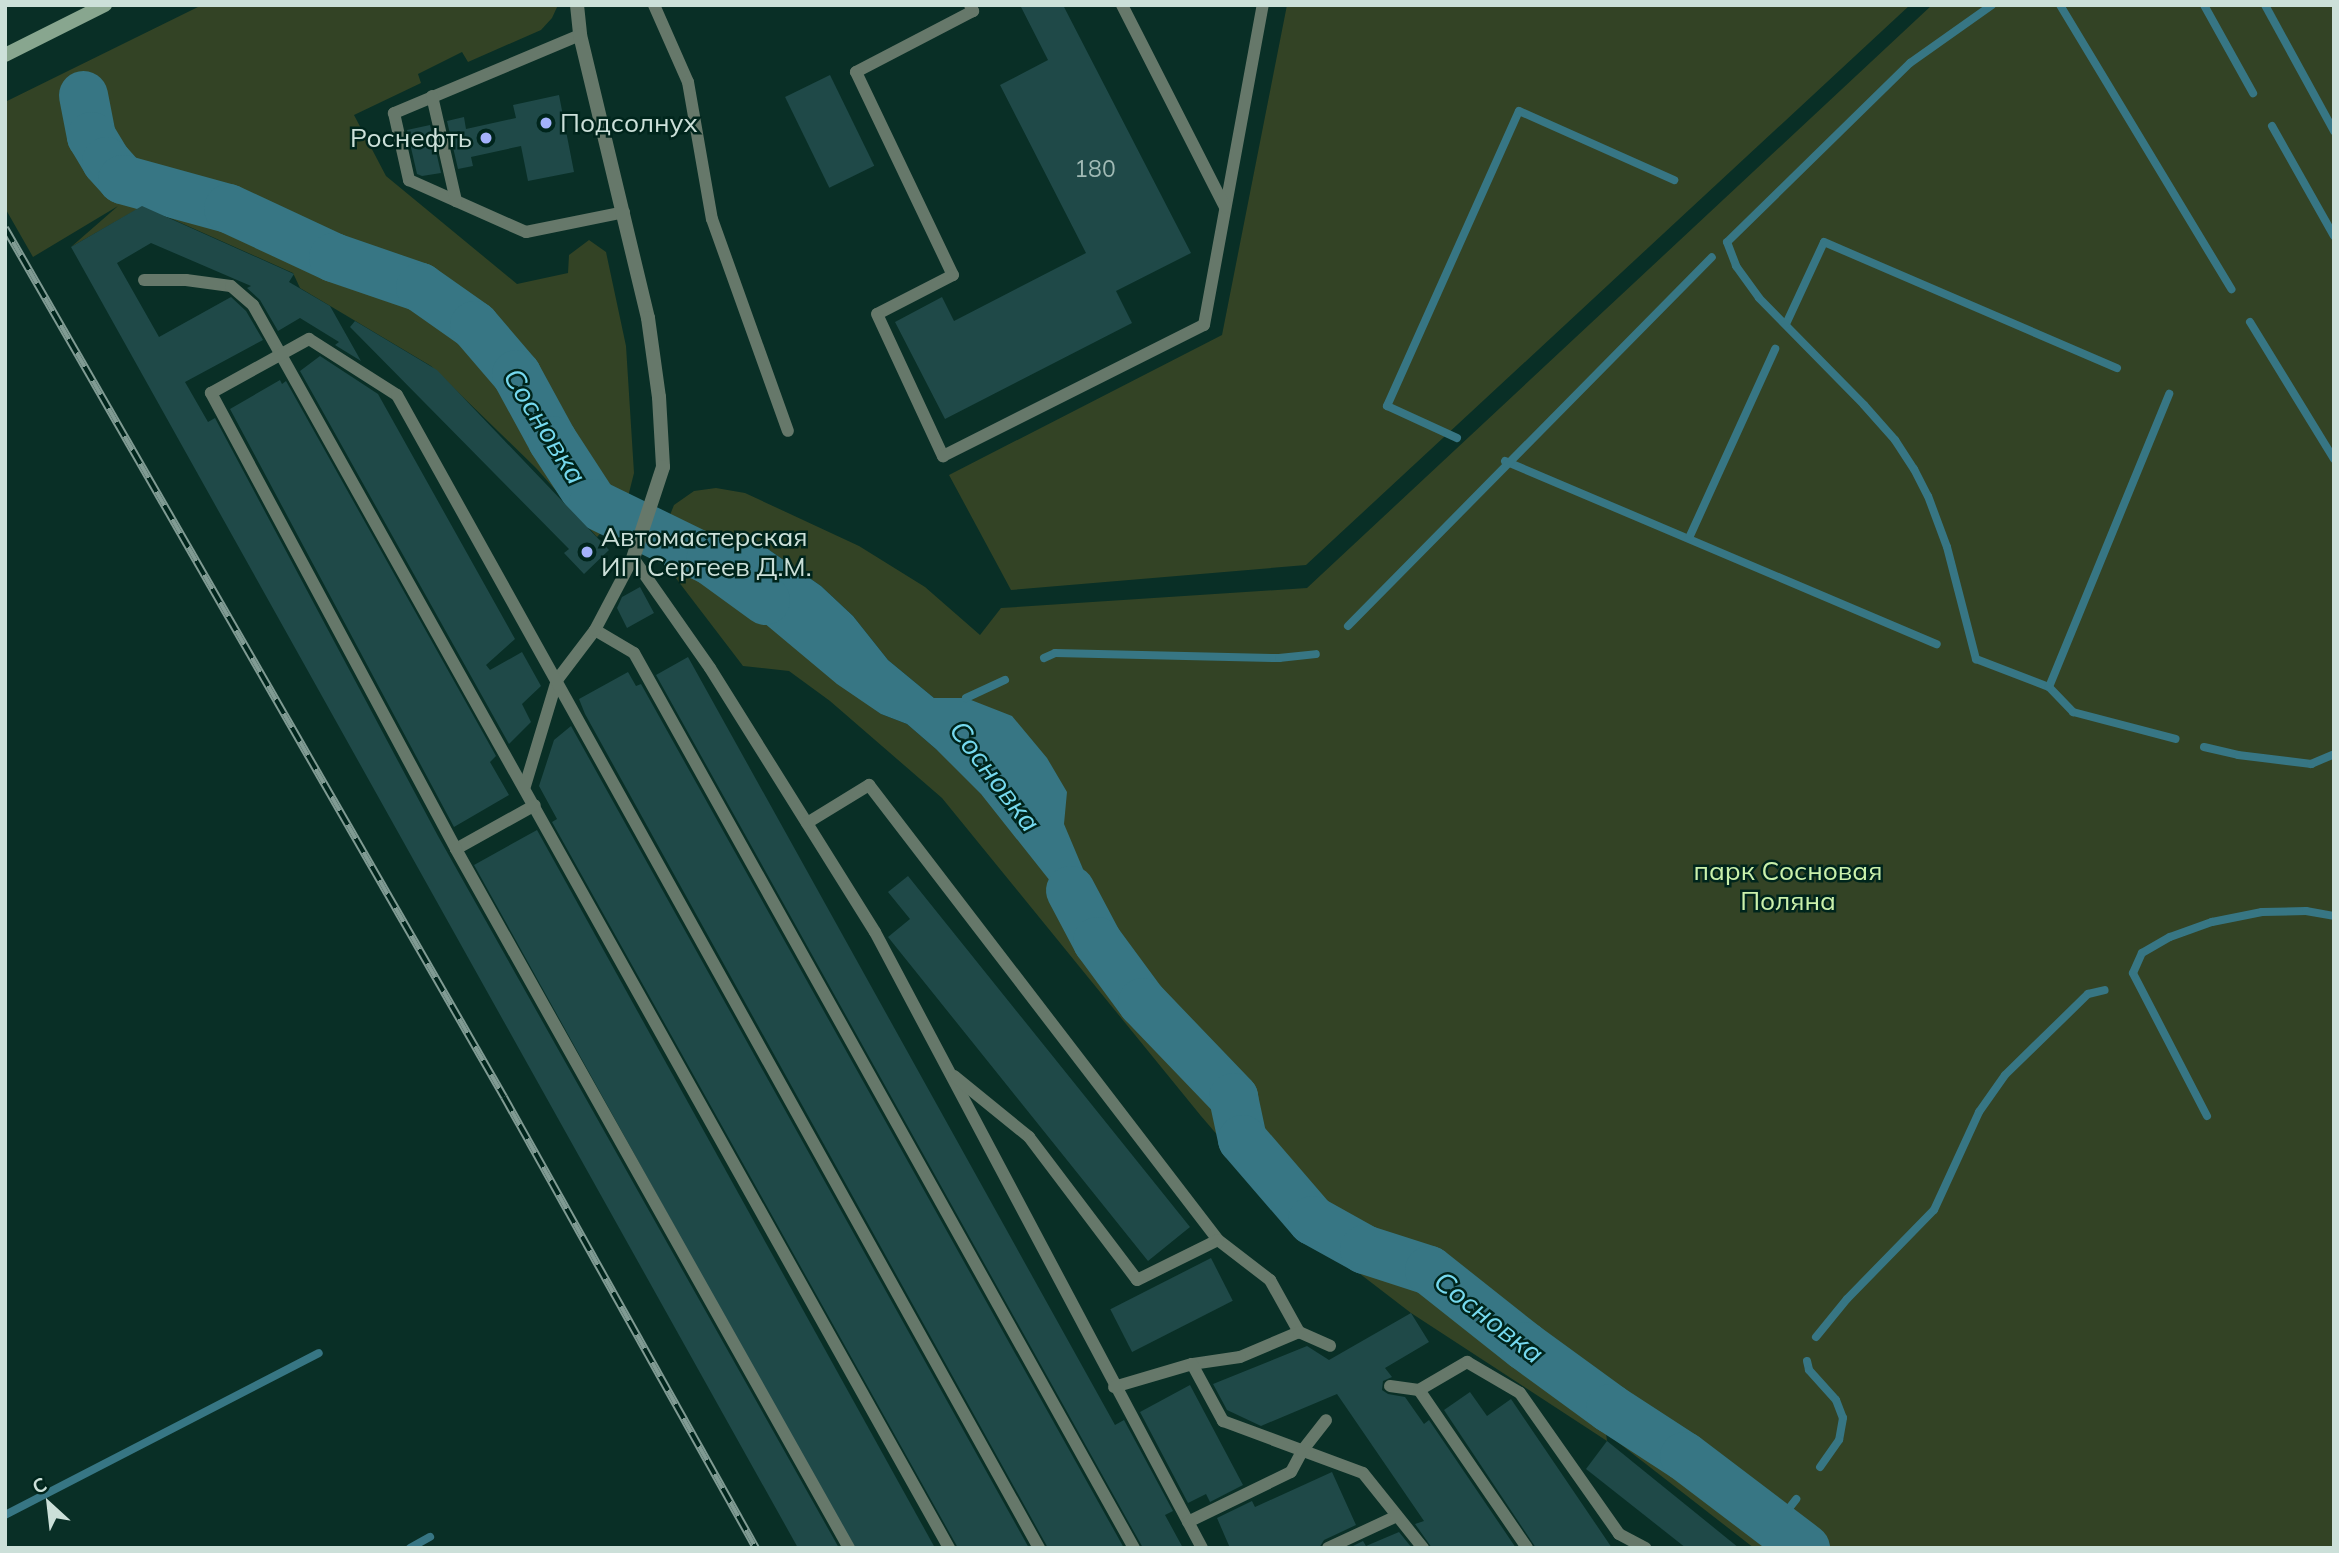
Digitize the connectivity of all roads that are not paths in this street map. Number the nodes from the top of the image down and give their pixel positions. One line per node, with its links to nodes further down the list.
1 (105, 5): 8 (main road)
2 (577, 5): 7 (street)
3 (654, 5): 15 (lane)
4 (970, 5): 11 (lane)
5 (1122, 5): 11 (lane)
6 (1260, 8): 11 (lane)
7 (580, 35): 9 (lane); 12 (street)
8 (5, 55)
9 (432, 96): 10 (lane); 10 (lane)
10 (456, 201): 12 (lane)
11 (1226, 208)
12 (624, 212): 16 (street)
13 (144, 280): 14 (lane)
14 (282, 354): 18 (lane); 19 (lane); 22 (lane)
15 (788, 431)
16 (633, 558): 17 (lane); 21 (lane)
17 (595, 630): 18 (lane); 39 (lane)
18 (557, 680): 19 (lane); 38 (lane)
19 (525, 786): 20 (lane)
20 (536, 804): 22 (lane); 37 (lane)
21 (807, 823): 23 (lane); 24 (lane)
22 (456, 849): 36 (lane)
23 (948, 1072): 24 (lane); 28 (lane)
24 (1218, 1240): 25 (lane)
25 (1299, 1332): 26 (lane); 27 (lane)
26 (1330, 1346)
27 (1192, 1364): 28 (lane); 32 (lane)
28 (1114, 1387): 34 (lane)
29 (1390, 1387): 30 (lane)
30 (1419, 1390): 35 (lane); 43 (lane)
31 (1326, 1420): 32 (lane)
32 (1302, 1451): 33 (lane); 34 (lane)
33 (1397, 1517): 41 (lane); 42 (lane)
34 (1188, 1522): 40 (lane)
35 (1619, 1534): 44 (lane); 45 (lane)
36 (849, 1548)
37 (949, 1548)
38 (1039, 1548)
39 (1134, 1548)
40 (1202, 1548)
41 (1328, 1548)
42 (1423, 1548)
43 (1527, 1548)
44 (1628, 1548)
45 (1645, 1548)

